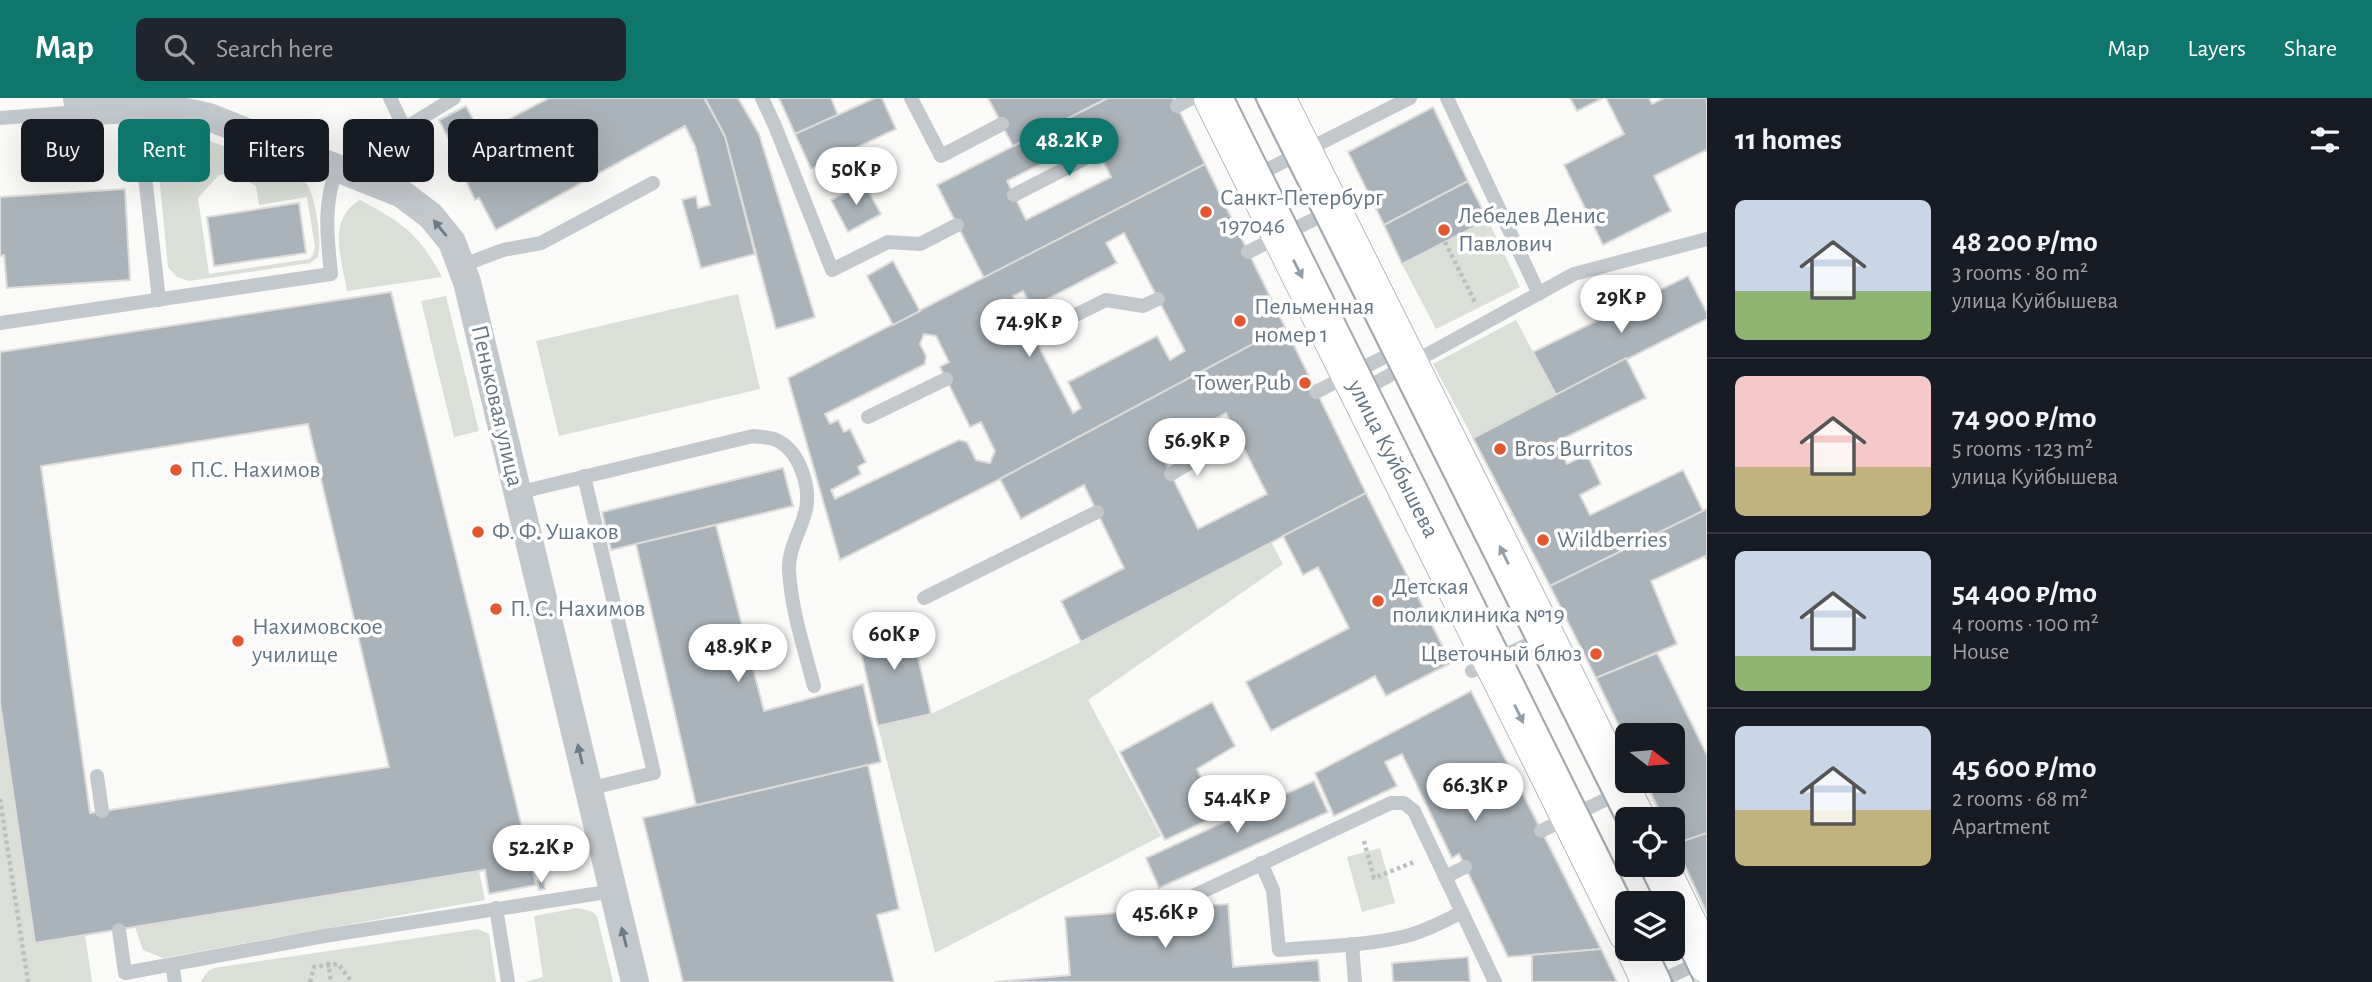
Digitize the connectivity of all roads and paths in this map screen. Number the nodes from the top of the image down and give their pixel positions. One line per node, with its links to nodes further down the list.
1 (390, 98): 13 (lane)
2 (454, 98): 14 (lane)
3 (762, 98): 25 (lane)
4 (911, 98): 15 (lane)
5 (1192, 98): 9 (lane)
6 (1276, 98): 17 (main road)
7 (1410, 98): 17 (lane)
8 (1447, 98): 30 (lane)
9 (1195, 102): 20 (main road, улица Куйбышева)
10 (78, 105): 11 (street, Пеньковая улица); 12 (lane)
11 (143, 108): 18 (street, Пеньковая улица); 32 (lane)
12 (0, 117)
13 (400, 119)
14 (418, 119)
15 (1002, 124)
16 (1095, 145): 23 (lane)
17 (1303, 151): 20 (lane); 24 (main road)
18 (343, 170)
19 (343, 177): 32 (lane)
20 (1252, 177): 28 (main road, улица Куйбышева)
21 (373, 182): 29 (street, Пеньковая улица, one-way to 21)
22 (653, 183): 29 (lane)
23 (1014, 195)
24 (1333, 210): 28 (lane); 36 (main road)
25 (957, 225)
26 (1707, 239): 30 (lane)
27 (1445, 242): 34 (path)
28 (1265, 244): 38 (main road, улица Куйбышева, one-way to 38)
29 (461, 267): 44 (street, Пеньковая улица)
30 (1539, 294): 34 (lane)
31 (1158, 299): 35 (lane)
32 (159, 300): 33 (lane)
33 (0, 323)
34 (1485, 323): 36 (lane)
35 (1033, 336)
36 (1405, 356): 38 (lane); 47 (main road, one-way to 36)
37 (946, 379): 40 (lane)
38 (1355, 383): 39 (lane); 48 (main road, улица Куйбышева)
39 (1316, 392)
40 (868, 417)
41 (1237, 434): 42 (lane)
42 (1171, 474)
43 (584, 476): 44 (lane); 49 (lane); 51 (lane)
44 (517, 493): 51 (street, Пеньковая улица, one-way to 44)
45 (1097, 512): 46 (lane)
46 (924, 598)
47 (1544, 637): 48 (lane); 53 (main road)
48 (1483, 666): 55 (main road, улица Куйбышева, one-way to 55)
49 (814, 686)
50 (97, 776): 54 (lane)
51 (588, 789): 62 (street, Пеньковая улица)
52 (0, 799): 73 (path)
53 (1629, 805): 55 (lane)
54 (102, 811)
55 (1556, 824): 66 (main road, улица Куйбышева)
56 (1367, 852): 58 (path)
57 (1261, 863): 60 (lane); 63 (lane); 68 (lane)
58 (1412, 863)
59 (1465, 867): 60 (lane)
60 (1445, 877): 65 (lane)
61 (1664, 877): 70 (main road)
62 (613, 891): 64 (lane); 78 (street, Пеньковая улица, one-way to 62)
63 (1193, 896)
64 (496, 908): 71 (lane); 77 (lane)
65 (1462, 912): 68 (lane); 80 (lane)
66 (1615, 913)
67 (119, 930): 72 (lane)
68 (1352, 944): 79 (lane)
69 (1641, 961): 81 (main road)
70 (1706, 962): 82 (lane)
71 (172, 965): 72 (lane); 74 (lane)
72 (126, 978)
73 (28, 982)
74 (175, 982)
75 (310, 982): 76 (path)
76 (352, 982)
77 (508, 982)
78 (635, 982)
79 (1355, 982)
80 (1495, 982)
81 (1651, 982)
82 (1658, 982)

